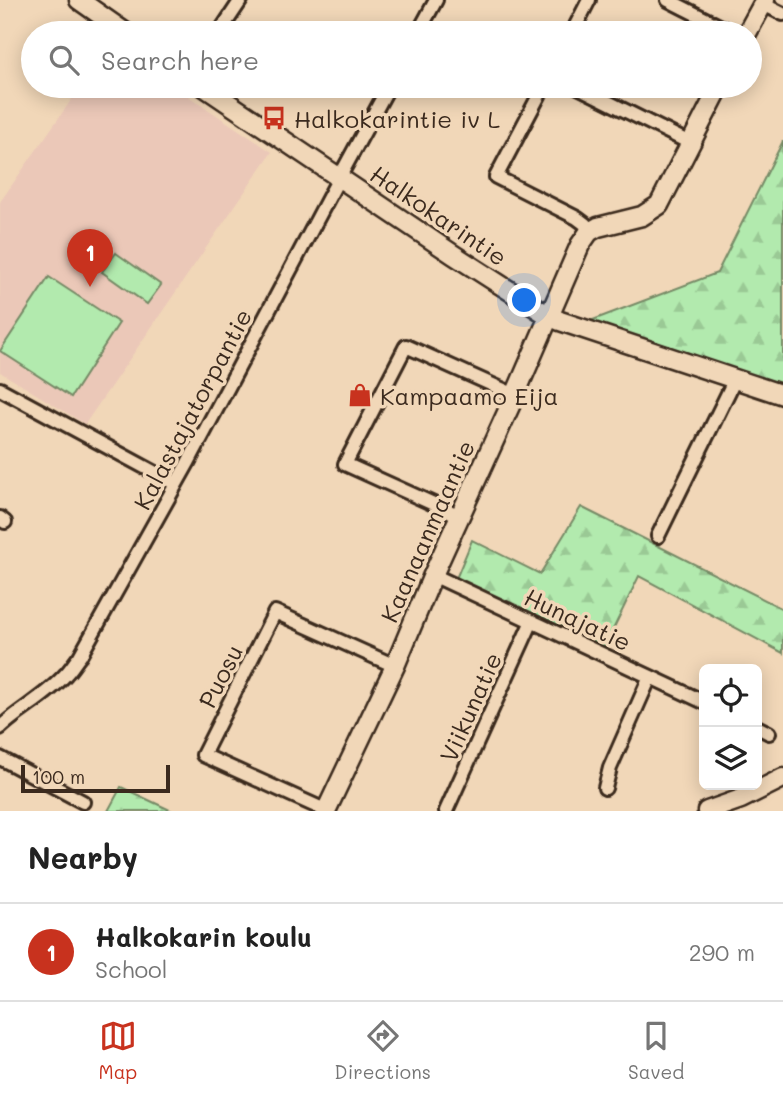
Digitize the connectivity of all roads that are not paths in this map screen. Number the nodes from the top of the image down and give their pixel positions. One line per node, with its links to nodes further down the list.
1 (79, 0): 8 (street)
2 (241, 0): 9 (street)
3 (436, 0): 10 (street)
4 (589, 0): 11 (street)
5 (668, 0): 12 (street)
6 (764, 2): 7 (street); 13 (street)
7 (783, 14)
8 (109, 21)
9 (227, 21)
10 (425, 21)
11 (578, 21)
12 (709, 21)
13 (754, 21)
14 (221, 98): 20 (street, Halkokarintie)
15 (382, 98): 20 (street, Kalastajatorpantie)
16 (538, 98): 21 (street)
17 (600, 98): 19 (street)
18 (714, 98): 19 (street)
19 (692, 144): 21 (street)
20 (339, 177): 22 (street, Halkokarintie); 27 (street, Kalastajatorpantie)
21 (589, 232): 22 (street, Kaanaanmaantie)
22 (549, 316): 23 (street, Halkokarintie); 26 (street, Kaanaanmaantie)
23 (735, 379): 25 (street, Halkokarintie); 29 (street)
24 (0, 389): 27 (street)
25 (783, 395)
26 (514, 396): 28 (street, Kaanaanmaantie); 28 (street)
27 (176, 484): 35 (street, Kalastajatorpantie)
28 (460, 516): 30 (street, Kaanaanmaantie)
29 (658, 536)
30 (433, 575): 31 (street, Hunajatie); 32 (street, Kaanaanmaantie)
31 (532, 621): 33 (street, Hunajatie); 43 (street, Viikunatie)
32 (396, 666): 42 (street, Kaanaanmaantie); 42 (street, Puosu)
33 (650, 677): 34 (street, Hunajatie); 40 (street)
34 (699, 700)
35 (0, 729)
36 (762, 730): 37 (street)
37 (769, 733)
38 (0, 758): 41 (street)
39 (783, 778): 44 (street)
40 (605, 788)
41 (83, 802)
42 (327, 811)
43 (446, 811)
44 (707, 811)

